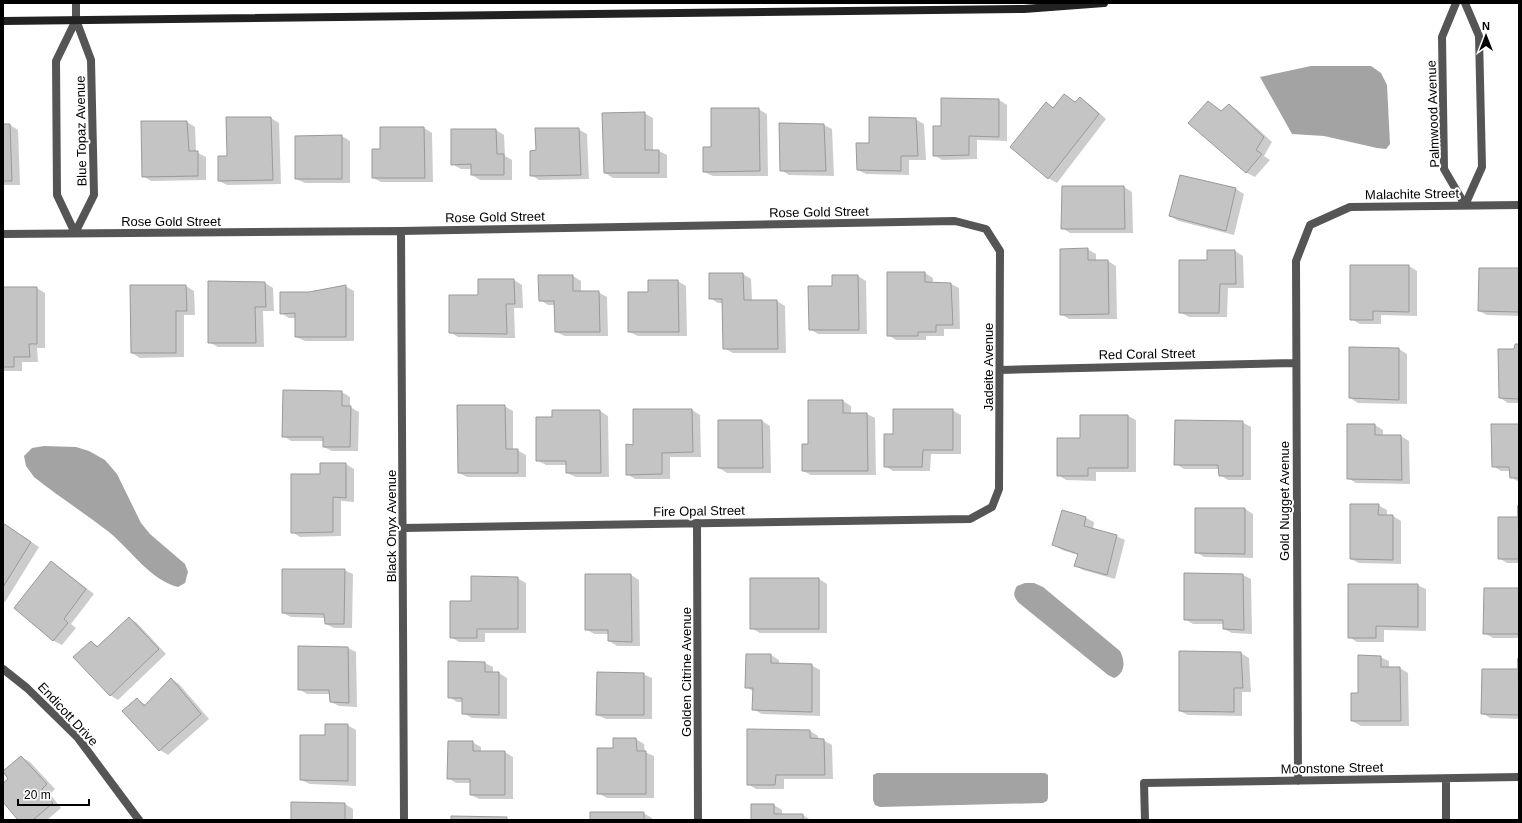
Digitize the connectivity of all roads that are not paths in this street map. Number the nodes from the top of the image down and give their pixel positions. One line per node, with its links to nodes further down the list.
1 (76, 3): 6 (street, Blue Topaz Avenue)
2 (1104, 3): 6 (street)
3 (1456, 3): 7 (street, Palmwood Avenue)
4 (1465, 3): 7 (street)
5 (3, 20): 6 (street)
6 (76, 20): 12 (street, Blue Topaz Avenue); 12 (street, Blue Topaz Avenue)
7 (1465, 205): 8 (street, Malachite Street); 9 (street, Malachite Street)
8 (1519, 205)
9 (1310, 225): 14 (street, Gold Nugget Avenue)
10 (986, 229): 11 (street, Rose Gold Street); 15 (street, Jadeite Avenue)
11 (401, 231): 12 (street, Rose Gold Street); 18 (street, Black Onyx Avenue)
12 (75, 233): 13 (street, Rose Gold Street)
13 (3, 234)
14 (1296, 363): 15 (street, Red Coral Street); 22 (street, Gold Nugget Avenue)
15 (1000, 370): 16 (street, Jadeite Avenue)
16 (992, 507): 17 (street, Fire Opal Street)
17 (697, 523): 18 (street, Fire Opal Street); 25 (street, Golden Citrine Avenue)
18 (402, 528): 24 (street, Black Onyx Avenue)
19 (3, 668): 23 (street, Endicott Drive)
20 (1519, 777): 21 (street, Moonstone Street)
21 (1446, 779): 22 (street, Moonstone Street); 27 (street)
22 (1298, 781): 26 (street, Moonstone Street)
23 (139, 820)
24 (404, 820)
25 (698, 820)
26 (1145, 820)
27 (1446, 820)

